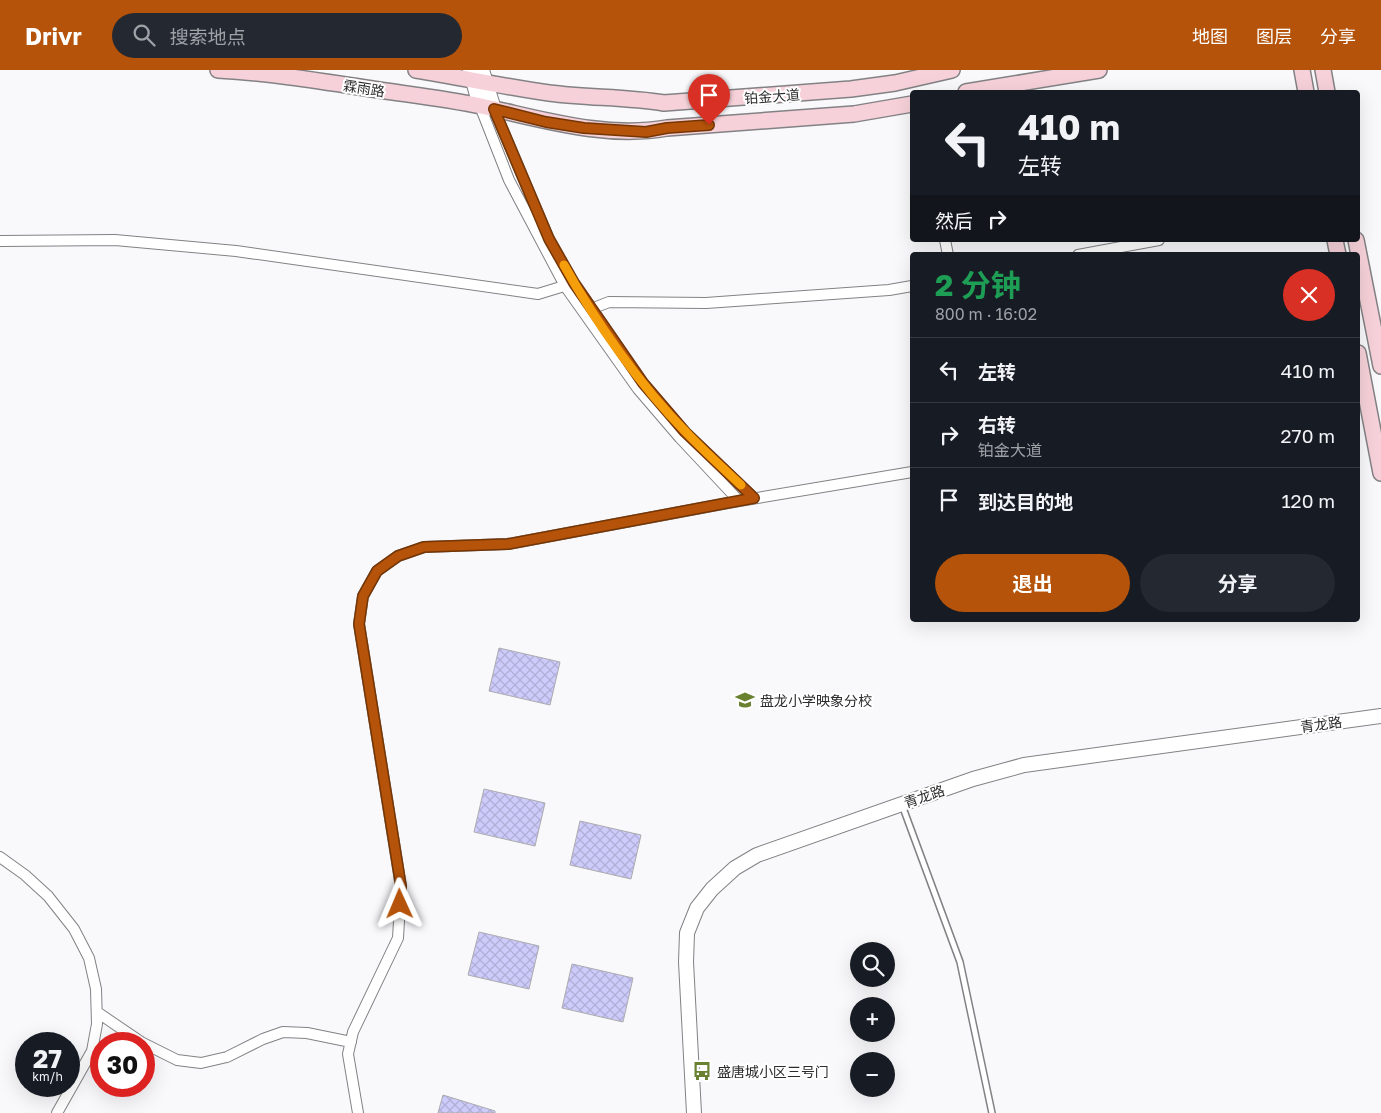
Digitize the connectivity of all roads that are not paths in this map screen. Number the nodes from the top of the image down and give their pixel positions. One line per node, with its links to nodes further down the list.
1 (218, 70): 12 (main road, 霖雨路)
2 (416, 70): 7 (main road)
3 (952, 70): 7 (main road, 铂金大道)
4 (1099, 70): 8 (main road)
5 (1302, 70): 9 (main road)
6 (1323, 70): 10 (main road)
7 (477, 75): 12 (street)
8 (978, 90)
9 (1306, 90)
10 (1327, 90)
11 (910, 104): 12 (main road, 铂金大道)
12 (487, 108): 17 (street)
13 (0, 241): 17 (street)
14 (1148, 242): 15 (street)
15 (1094, 252)
16 (1360, 260): 20 (main road)
17 (569, 285): 19 (street); 25 (street)
18 (910, 286): 19 (street)
19 (591, 309): 24 (street)
20 (1381, 366)
21 (1360, 372): 23 (main road)
22 (910, 472): 24 (street)
23 (1381, 473)
24 (754, 498): 25 (street)
25 (739, 501): 30 (street)
26 (1381, 716): 27 (street, 青龙路)
27 (902, 803): 33 (street, 青龙路); 34 (lane)
28 (0, 857): 29 (street)
29 (97, 1012): 30 (street); 31 (street)
30 (351, 1042): 32 (street)
31 (57, 1113)
32 (358, 1113)
33 (694, 1113)
34 (992, 1113)

